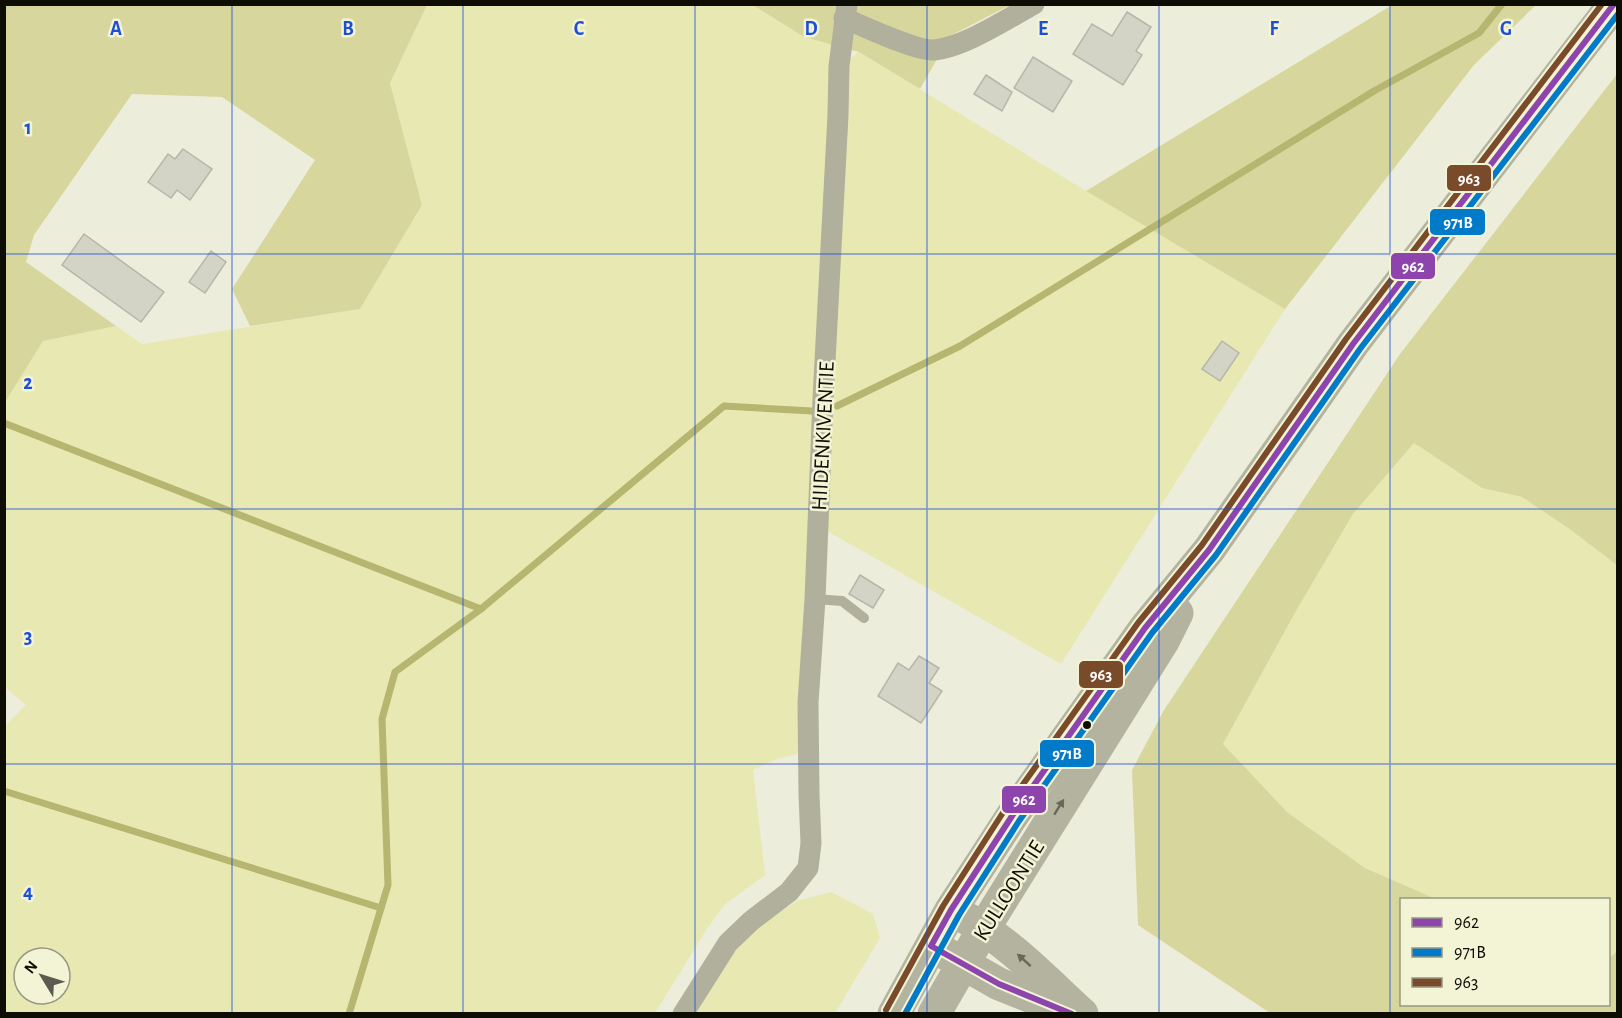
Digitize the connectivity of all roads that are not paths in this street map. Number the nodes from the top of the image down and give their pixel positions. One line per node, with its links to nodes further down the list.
1 (1034, 4): 3 (street)
2 (1614, 4): 4 (main road, KULLOONTIE)
3 (845, 11): 5 (street, HIIDENKIVENTIE)
4 (1209, 550): 7 (main road, KULLOONTIE); 8 (main road, KULLOONTIE, one-way to 4)
5 (815, 599): 6 (lane); 11 (street, HIIDENKIVENTIE)
6 (864, 618)
7 (951, 910): 8 (main road); 9 (main road, KULLOONTIE)
8 (984, 928): 10 (main road, KULLOONTIE); 15 (main road, one-way to 8)
9 (932, 946): 10 (main road); 12 (main road, KULLOONTIE)
10 (963, 964): 13 (main road, KULLOONTIE); 14 (main road)
11 (683, 1014)
12 (894, 1014)
13 (934, 1014)
14 (1073, 1014)
15 (1082, 1014)

